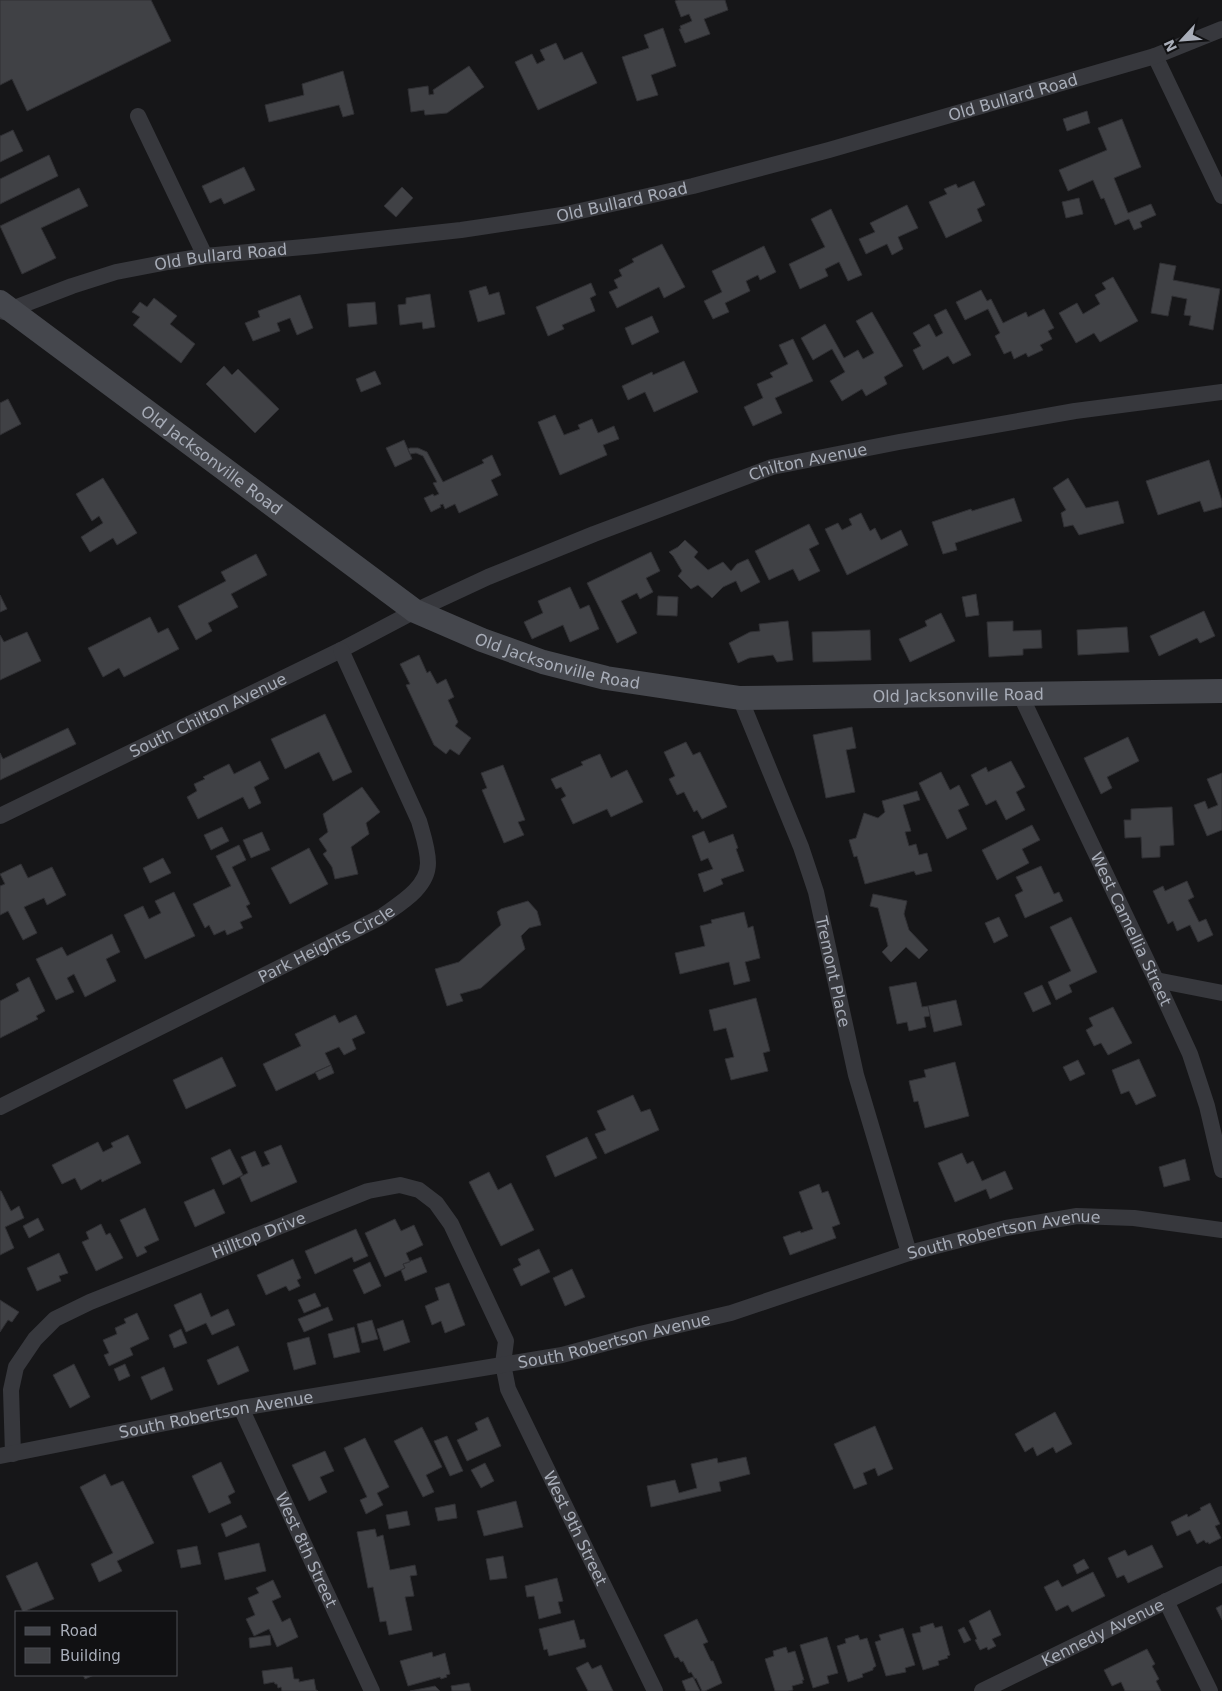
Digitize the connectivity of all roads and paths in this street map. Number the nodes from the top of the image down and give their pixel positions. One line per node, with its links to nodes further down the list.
1 (1222, 29): 2 (street, Old Bullard Road)
2 (1156, 56): 4 (street); 5 (street, Old Bullard Road)
3 (138, 116): 5 (street)
4 (1222, 196)
5 (205, 256): 6 (street, Old Bullard Road)
6 (2, 305): 8 (main road, Old Jacksonville Road)
7 (1222, 392): 8 (street, Chilton Avenue)
8 (415, 611): 9 (street, South Chilton Avenue); 12 (main road, Old Jacksonville Road)
9 (342, 650): 13 (street, South Chilton Avenue); 16 (street, Park Heights Circle)
10 (1222, 691): 11 (main road, Old Jacksonville Road)
11 (1020, 694): 12 (main road, Old Jacksonville Road); 14 (street, West Camellia Street)
12 (740, 698): 19 (street, Tremont Place)
13 (0, 816)
14 (1156, 980): 15 (street); 17 (street, West Camellia Street)
15 (1222, 993)
16 (0, 1107)
17 (1222, 1170)
18 (1222, 1230): 19 (street, South Robertson Avenue)
19 (909, 1253): 20 (street, South Robertson Avenue)
20 (503, 1364): 21 (street, South Robertson Avenue); 22 (street, Hilltop Drive); 26 (street, West 9th Street)
21 (241, 1408): 22 (street, South Robertson Avenue); 25 (street, West 8th Street)
22 (7, 1455)
23 (1222, 1574): 24 (street, Kennedy Avenue)
24 (1166, 1601): 27 (street, Kennedy Avenue); 28 (street)
25 (372, 1691)
26 (655, 1691)
27 (982, 1691)
28 (1210, 1691)

